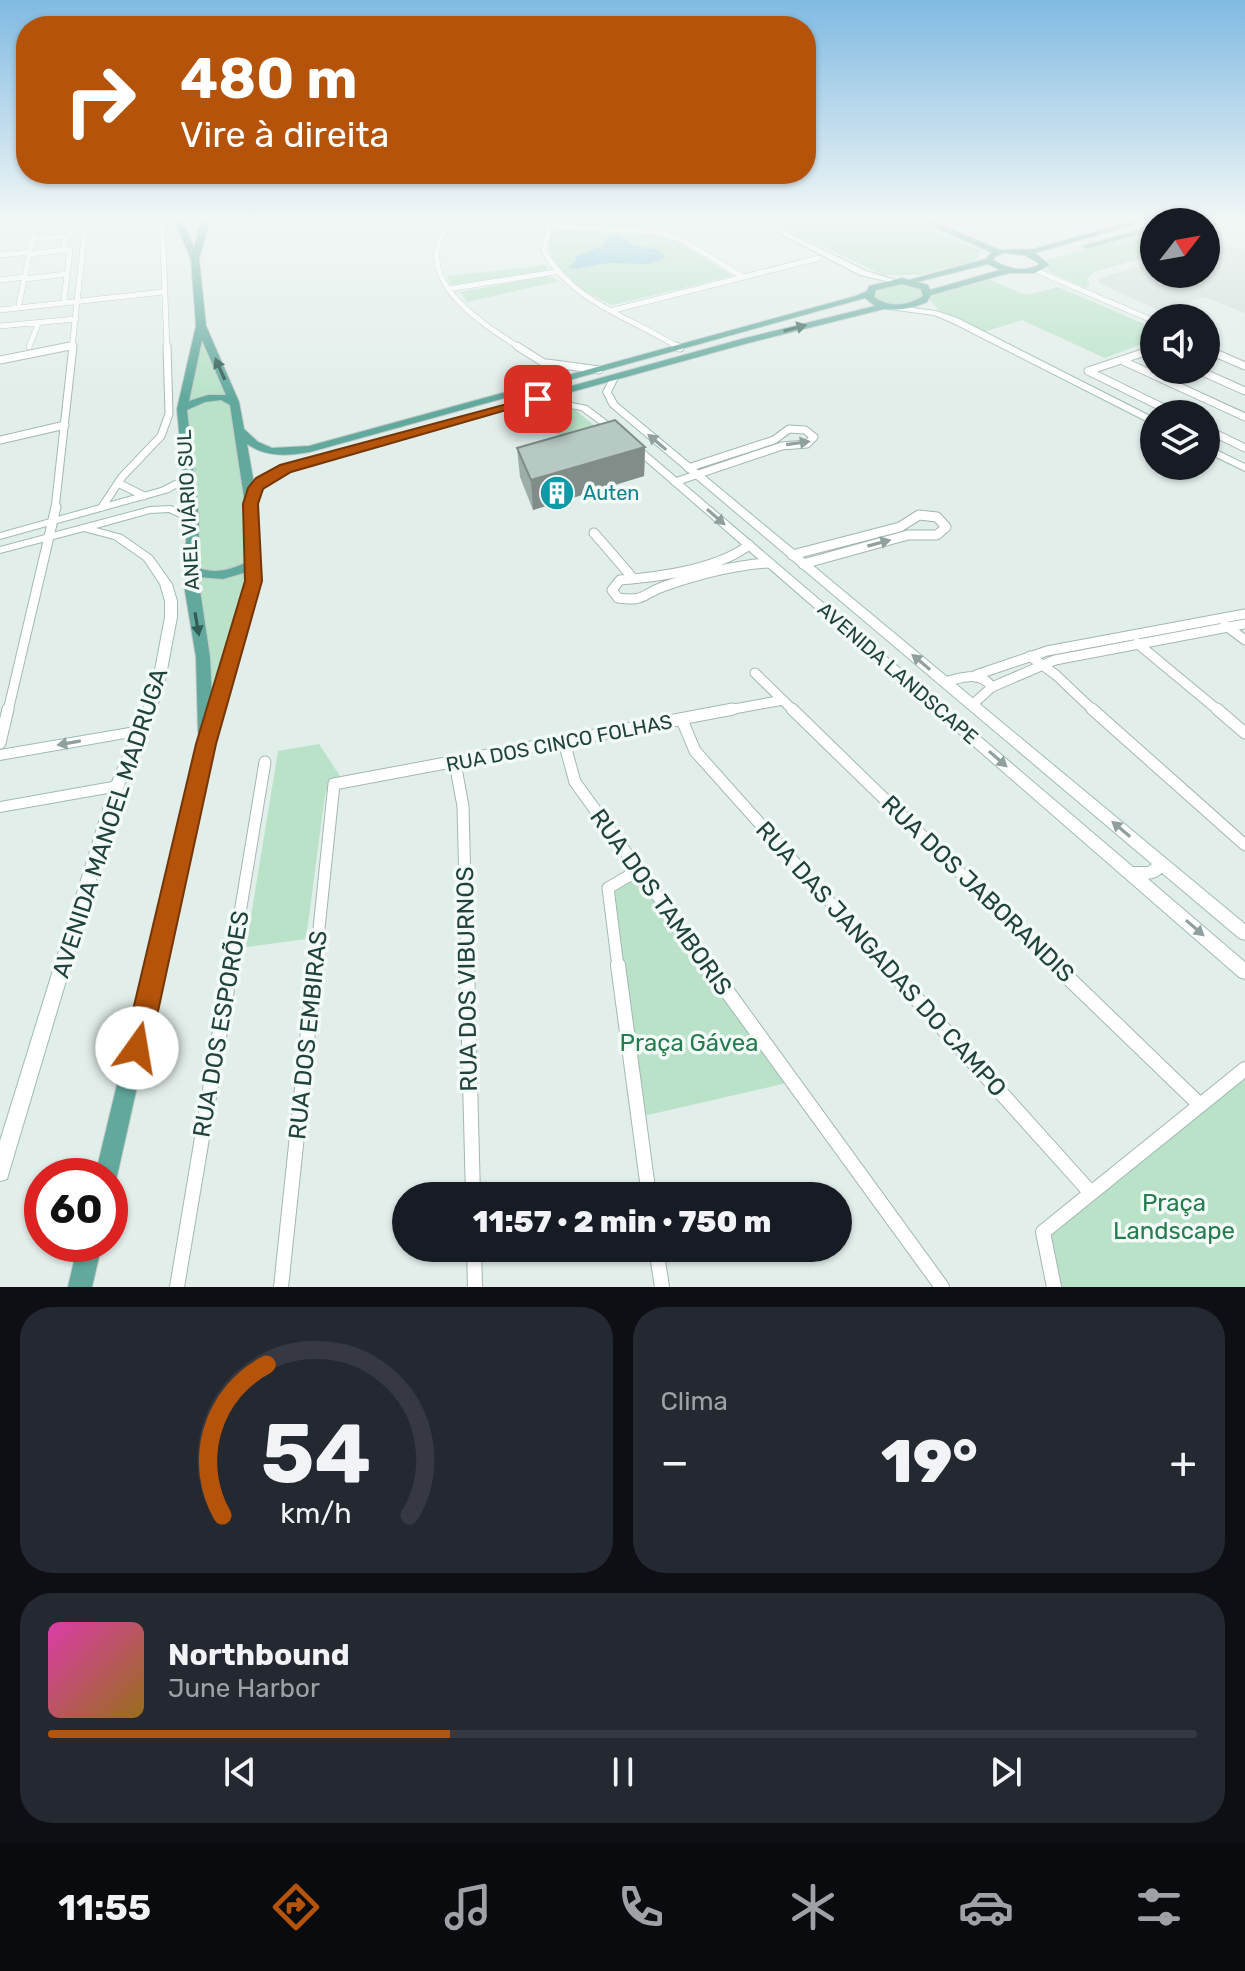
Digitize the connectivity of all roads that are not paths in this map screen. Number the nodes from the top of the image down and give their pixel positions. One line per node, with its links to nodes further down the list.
1 (24, 279): 23 (street)
2 (66, 279): 21 (street)
3 (79, 279): 22 (street)
4 (163, 279): 19 (street)
5 (197, 279): 32 (main road, ANEL VIÁRIO SUL)
6 (445, 279): 17 (street)
7 (511, 279): 17 (street)
8 (563, 279): 26 (street)
9 (735, 279): 26 (street)
10 (853, 279): 18 (street)
11 (887, 279): 15 (street)
12 (930, 279): 16 (main road)
13 (974, 279): 20 (main road)
14 (1064, 279): 28 (street)
15 (895, 281): 16 (main road); 18 (main road)
16 (910, 281): 20 (main road)
17 (448, 289): 42 (street)
18 (870, 290): 24 (main road); 33 (main road)
19 (163, 292): 22 (street); 67 (street)
20 (926, 295): 24 (main road); 27 (street)
21 (64, 300)
22 (76, 303): 25 (street); 29 (street)
23 (19, 304)
24 (889, 307): 27 (street); 34 (main road, one-way to 24)
25 (0, 310)
26 (614, 310): 37 (street)
27 (936, 313): 53 (street)
28 (1140, 314)
29 (76, 321): 30 (street); 35 (street)
30 (38, 324): 31 (street); 36 (street)
31 (0, 326)
32 (201, 326): 51 (main road, ANEL VIÁRIO SUL, one-way to 32); 52 (main road, ANEL VIÁRIO SUL)
33 (733, 333): 34 (main road); 37 (main road)
34 (745, 341): 45 (main road)
35 (73, 345): 40 (street); 55 (street)
36 (29, 347)
37 (680, 348): 44 (main road)
38 (1140, 353): 41 (street)
39 (1220, 355): 43 (street)
40 (0, 360)
41 (1121, 360): 50 (street); 54 (street)
42 (546, 363): 44 (street); 47 (street)
43 (1245, 366)
44 (599, 370): 47 (main road)
45 (614, 378): 49 (main road); 65 (street, AVENIDA LANDSCAPE, one-way to 45)
46 (1220, 380): 48 (street)
47 (556, 382): 49 (main road)
48 (1245, 391)
49 (535, 394): 56 (main road); 66 (street, AVENIDA LANDSCAPE); 69 (main road)
50 (1147, 400)
51 (234, 402): 52 (main road); 56 (main road, ANEL VIÁRIO SUL)
52 (182, 409): 64 (main road, ANEL VIÁRIO SUL)
53 (1140, 415)
54 (1245, 417)
55 (65, 425): 58 (street); 73 (street)
56 (237, 428): 69 (main road, ANEL VIÁRIO SUL)
57 (1220, 436): 59 (street)
58 (0, 440)
59 (1245, 448)
60 (1220, 455): 63 (street)
61 (723, 457): 62 (street); 62 (street, one-way to 61); 65 (street)
62 (732, 463): 65 (street)
63 (1245, 468)
64 (190, 469): 68 (street); 72 (main road, ANEL VIÁRIO SUL)
65 (693, 472): 66 (street); 83 (street, AVENIDA LANDSCAPE)
66 (675, 482): 80 (street, AVENIDA LANDSCAPE, one-way to 80)
67 (118, 483): 68 (street); 70 (street)
68 (144, 496): 70 (street)
69 (251, 504): 84 (main road, ANEL VIÁRIO SUL)
70 (102, 507): 73 (street)
71 (133, 513): 72 (street); 74 (street); 78 (street)
72 (193, 520): 88 (main road, ANEL VIÁRIO SUL)
73 (54, 521): 76 (street); 77 (street)
74 (81, 527): 77 (street); 78 (street, AVENIDA MANOEL MADRUGA)
75 (594, 533): 90 (street)
76 (0, 536)
77 (51, 536): 81 (street); 110 (street)
78 (118, 537): 107 (street, AVENIDA MANOEL MADRUGA)
79 (838, 543): 82 (street); 82 (street, one-way to 79); 83 (street)
80 (749, 545): 85 (street, AVENIDA LANDSCAPE); 87 (street)
81 (0, 550)
82 (847, 552): 86 (street)
83 (792, 555): 85 (street); 86 (street, AVENIDA LANDSCAPE)
84 (255, 563): 88 (main road); 111 (main road, ANEL VIÁRIO SUL)
85 (769, 563): 89 (street); 121 (street, AVENIDA LANDSCAPE, one-way to 121)
86 (803, 564): 102 (street, AVENIDA LANDSCAPE, one-way to 86)
87 (701, 565): 89 (street); 90 (street)
88 (190, 570): 111 (main road, ANEL VIÁRIO SUL, one-way to 111)
89 (708, 574): 90 (street)
90 (632, 577)
91 (1245, 614): 92 (street)
92 (1218, 619): 94 (street); 95 (street)
93 (1245, 624): 94 (street)
94 (1228, 627): 96 (street); 97 (street)
95 (1128, 636): 97 (street); 98 (street)
96 (1245, 640)
97 (1138, 644): 99 (street); 108 (street)
98 (1030, 656): 99 (street); 101 (street)
99 (1040, 665): 103 (street); 118 (street)
100 (755, 673): 104 (street, RUA DOS JABORANDIS)
101 (976, 675): 102 (street); 103 (street)
102 (944, 682): 105 (street, AVENIDA LANDSCAPE)
103 (992, 687): 105 (street)
104 (783, 700): 106 (street, RUA DOS CINCO FOLHAS); 125 (street, RUA DOS JABORANDIS)
105 (972, 705): 119 (street, AVENIDA LANDSCAPE, one-way to 105)
106 (682, 720): 109 (street, RUA DOS CINCO FOLHAS); 130 (street, RUA DAS JANGADAS DO CAMPO)
107 (138, 731): 112 (street, one-way to 112); 116 (street, AVENIDA MANOEL MADRUGA)
108 (1245, 733)
109 (564, 742): 114 (street, RUA DOS CINCO FOLHAS); 120 (street, RUA DOS TAMBORIS)
110 (0, 743)
111 (206, 744): 126 (main road, ANEL VIÁRIO SUL)
112 (0, 755)
113 (265, 762): 135 (street, RUA DOS ESPORÕES)
114 (455, 763): 115 (street, RUA DOS CINCO FOLHAS); 128 (street, RUA DOS VIBURNOS)
115 (334, 784): 136 (street, RUA DOS EMBIRAS)
116 (117, 786): 117 (street); 127 (street, AVENIDA MANOEL MADRUGA)
117 (0, 807)
118 (1245, 845)
119 (1160, 862): 121 (street); 122 (street, AVENIDA LANDSCAPE)
120 (637, 871): 129 (street); 139 (street, RUA DOS TAMBORIS)
121 (1132, 873): 123 (street, AVENIDA LANDSCAPE, one-way to 123)
122 (1245, 933)
123 (1245, 972)
124 (1245, 1069): 125 (street)
125 (1200, 1105): 130 (street)
126 (110, 1158)
127 (0, 1172)
128 (473, 1182)
129 (647, 1182)
130 (1091, 1193): 140 (street)
131 (86, 1262): 134 (main road)
132 (474, 1262): 137 (street)
133 (658, 1262): 138 (street)
134 (80, 1287)
135 (177, 1287)
136 (281, 1287)
137 (475, 1287)
138 (662, 1287)
139 (942, 1287)
140 (1054, 1287)

